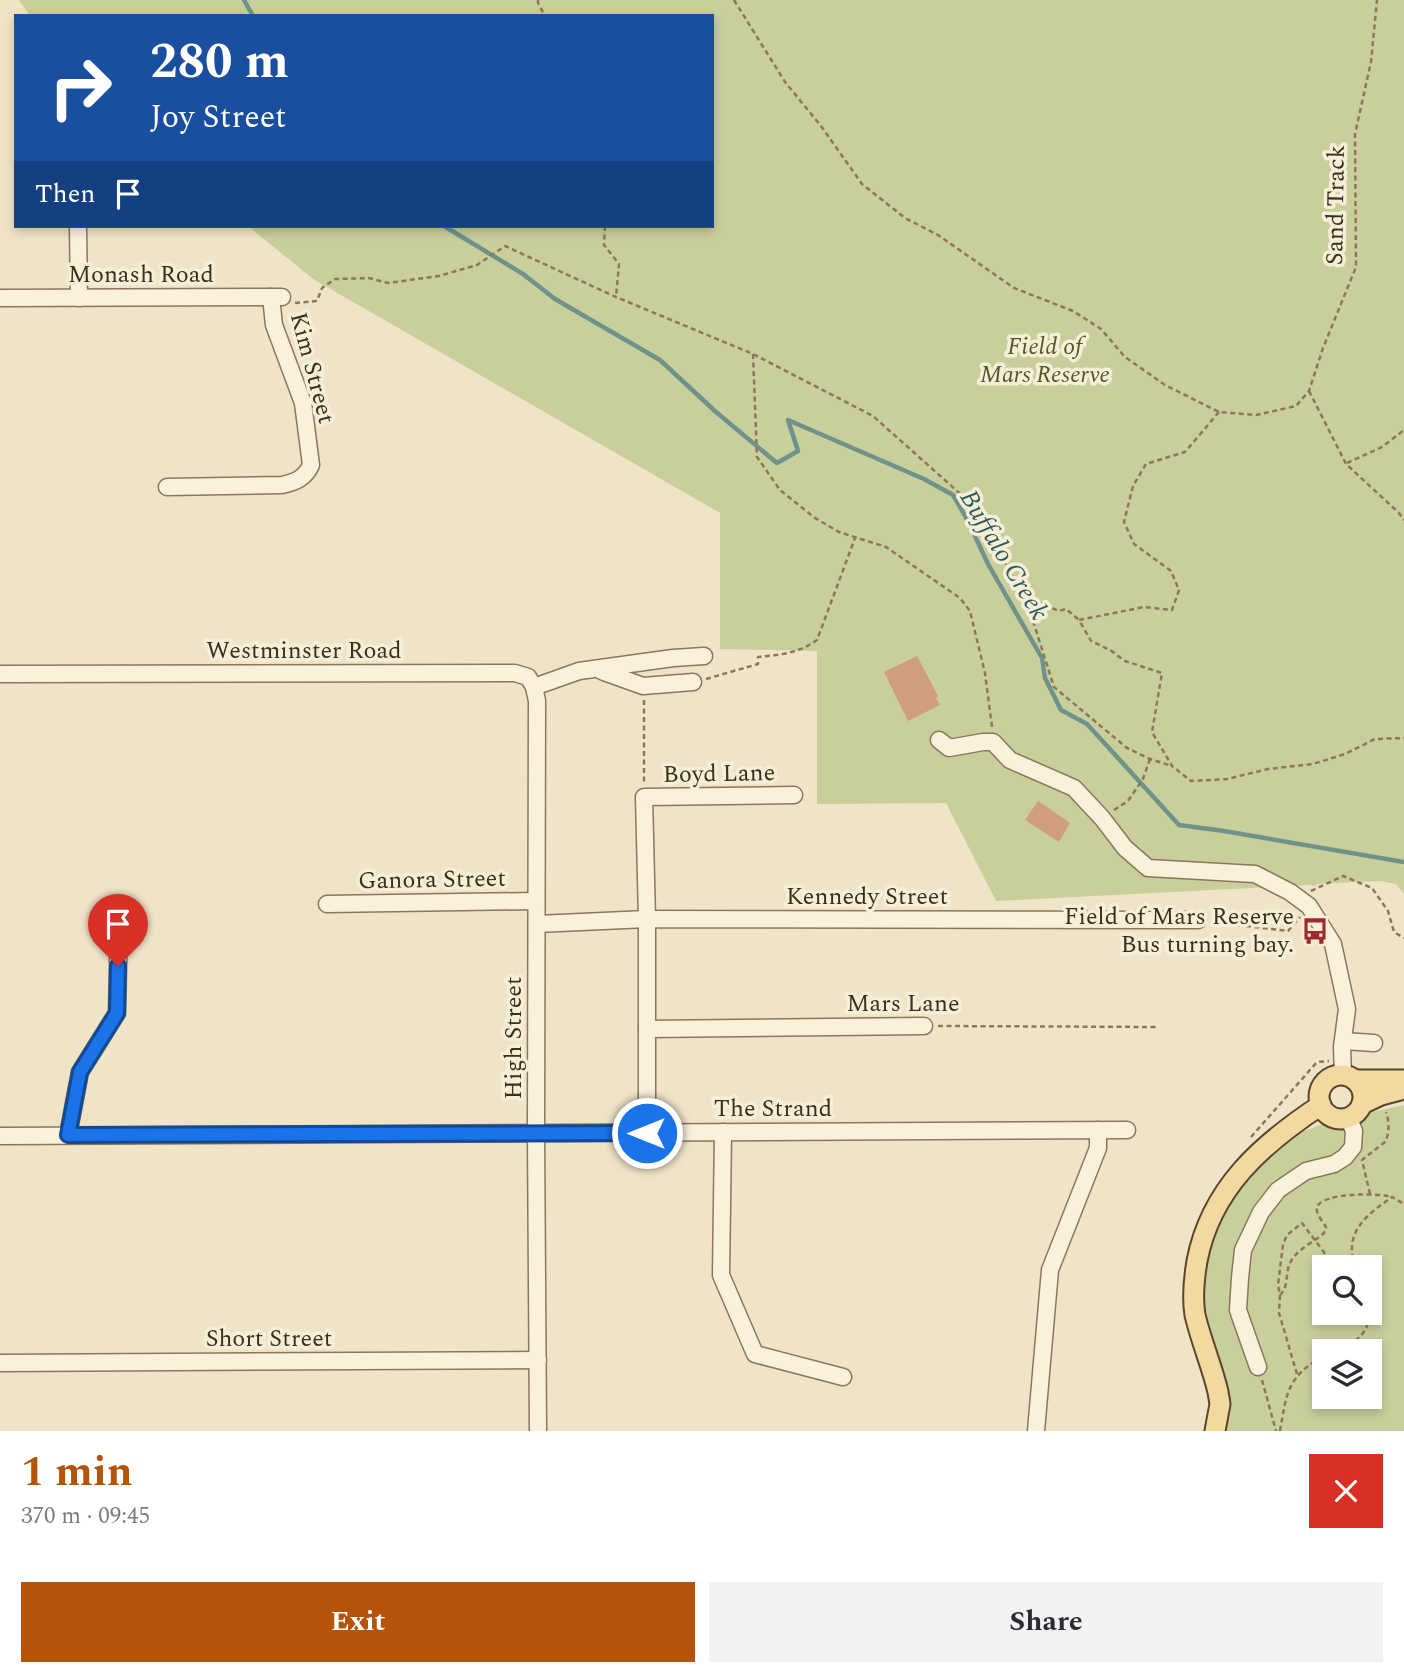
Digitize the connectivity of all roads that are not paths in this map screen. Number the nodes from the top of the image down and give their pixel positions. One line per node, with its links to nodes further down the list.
1 (78, 228): 3 (street)
2 (276, 297): 3 (street, Monash Road); 5 (street, Kim Street)
3 (79, 298): 4 (street, Monash Road)
4 (0, 299)
5 (167, 487)
6 (704, 656): 7 (street)
7 (598, 668): 9 (street); 10 (street)
8 (0, 674): 10 (street, Westminster Road)
9 (693, 682)
10 (534, 687): 13 (street, High Street)
11 (939, 740): 21 (street)
12 (794, 795): 15 (street, Boyd Lane)
13 (536, 901): 14 (street, Ganora Street); 18 (street, High Street)
14 (327, 904)
15 (647, 919): 17 (street, Kennedy Street); 18 (street, Kennedy Street); 20 (street, Boyd Lane)
16 (119, 920): 33 (street)
17 (1198, 920)
18 (537, 924): 31 (street, High Street)
19 (924, 1026): 20 (street, Mars Lane)
20 (647, 1029): 32 (street, Boyd Lane)
21 (1343, 1041): 22 (street); 23 (street)
22 (1374, 1043)
23 (1349, 1078): 24 (main road); 26 (main road); 27 (main road)
24 (1404, 1080)
25 (1404, 1088): 27 (main road)
26 (1321, 1105): 27 (main road); 41 (main road)
27 (1355, 1111): 37 (street)
28 (1098, 1130): 29 (street, The Strand); 30 (street, The Strand); 40 (street)
29 (1127, 1130)
30 (723, 1132): 32 (street, The Strand); 38 (street)
31 (536, 1133): 32 (street, The Strand); 33 (street, The Strand); 35 (street, High Street)
32 (647, 1133)
33 (68, 1135): 34 (street, The Strand)
34 (0, 1136)
35 (538, 1360): 36 (street, Short Street); 39 (street, High Street)
36 (0, 1363)
37 (1258, 1367)
38 (843, 1377)
39 (538, 1431)
40 (1036, 1431)
41 (1215, 1431)

